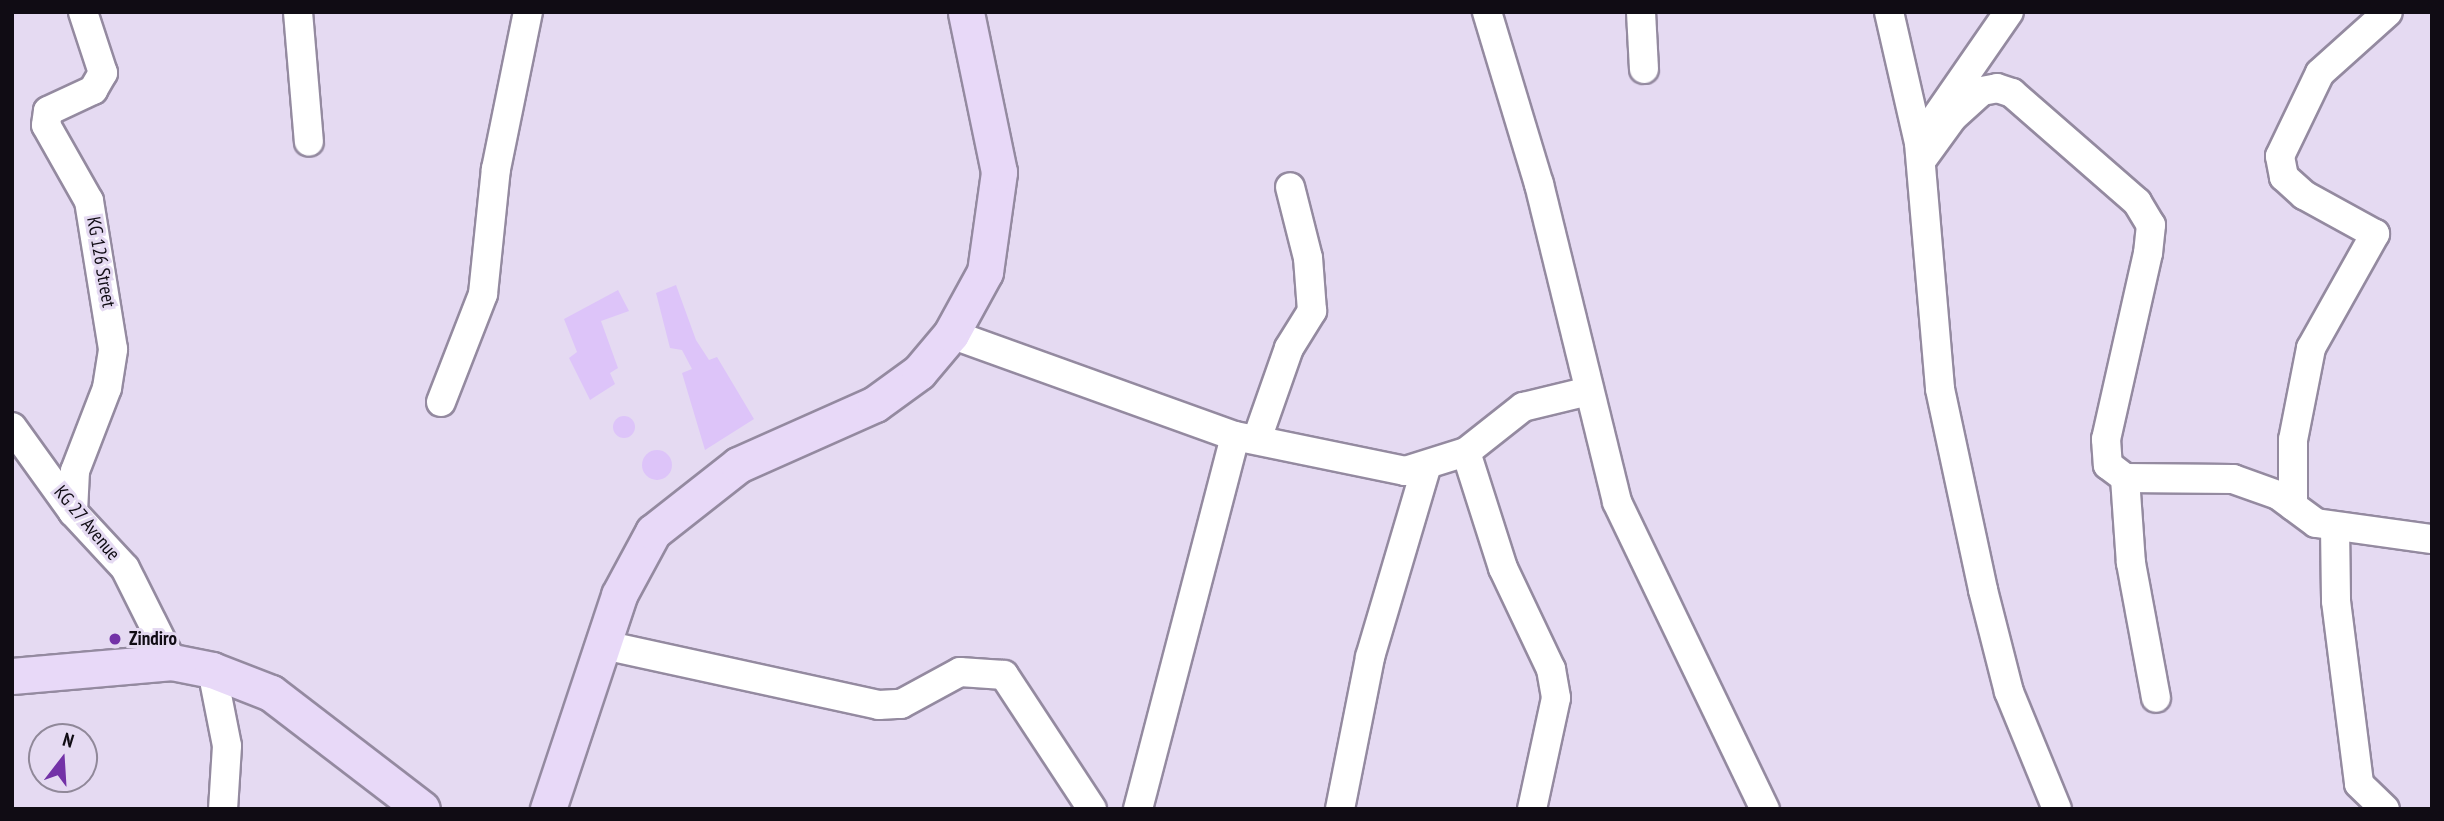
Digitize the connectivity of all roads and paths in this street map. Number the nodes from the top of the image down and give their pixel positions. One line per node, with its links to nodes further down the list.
1 (83, 12): 23 (street, KG 126 Street)
2 (298, 12): 11 (street)
3 (528, 12): 16 (street)
4 (966, 12): 14 (main road)
5 (1487, 12): 15 (street)
6 (1889, 12): 12 (street)
7 (2009, 12): 12 (street)
8 (2388, 12): 22 (street)
9 (1644, 15): 10 (street)
10 (1644, 69)
11 (309, 142)
12 (1920, 152): 21 (street); 39 (street)
13 (1290, 187): 18 (street)
14 (951, 334): 18 (street); 26 (main road)
15 (1589, 391): 19 (street); 38 (street)
16 (441, 402)
17 (12, 427): 23 (street, KG 27 Avenue)
18 (1246, 437): 20 (street); 35 (street)
19 (1466, 452): 20 (street); 37 (street)
20 (1426, 468): 36 (street)
21 (2125, 478): 22 (street); 30 (street)
22 (2293, 506): 24 (street)
23 (73, 512): 27 (street, KG 27 Avenue)
24 (2335, 527): 25 (street); 40 (street)
25 (2432, 539)
26 (604, 645): 33 (main road); 34 (street)
27 (172, 662): 28 (main road); 29 (main road)
28 (212, 670): 31 (street); 32 (main road)
29 (22, 680)
30 (2155, 698)
31 (223, 809)
32 (422, 809)
33 (548, 809)
34 (1092, 809)
35 (1138, 809)
36 (1340, 809)
37 (1532, 809)
38 (1765, 809)
39 (2057, 809)
40 (2385, 809)

